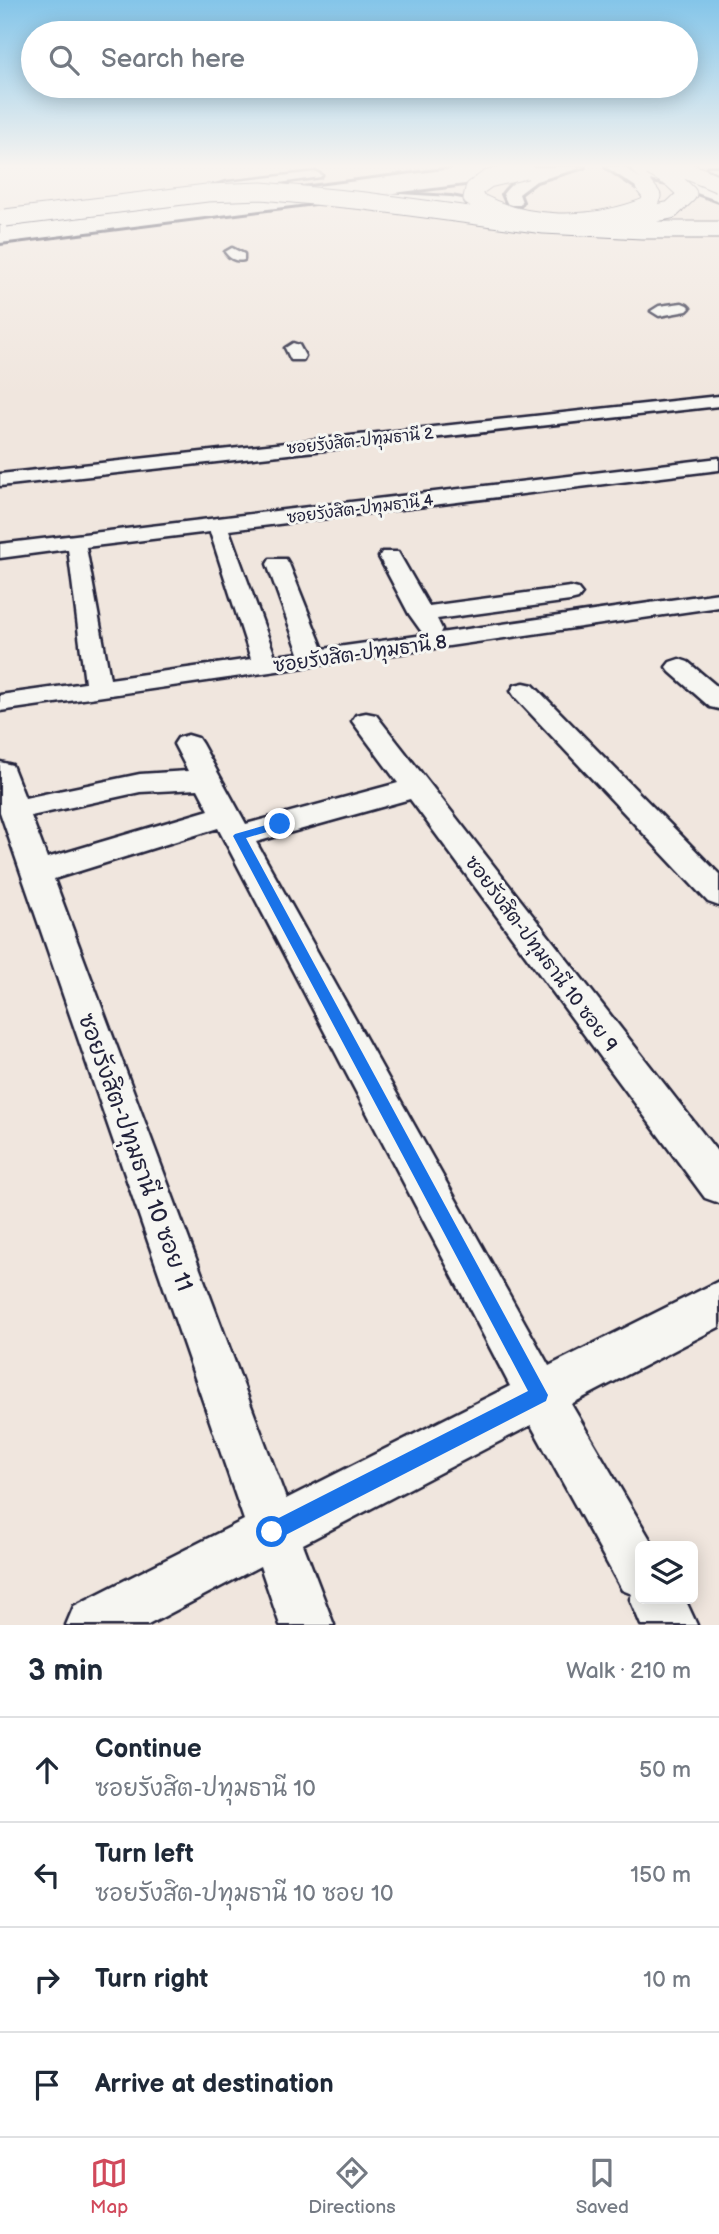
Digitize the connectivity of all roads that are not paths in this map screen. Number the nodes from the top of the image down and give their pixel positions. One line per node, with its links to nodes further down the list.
1 (682, 308): 2 (street)
2 (659, 312)
3 (719, 401): 5 (street, ซอยรังสิต-ปทุมธานี 2)
4 (719, 464): 7 (street, ซอยรังสิต-ปทุมธานี 4)
5 (0, 480)
6 (220, 533): 16 (street)
7 (0, 551)
8 (78, 551): 18 (street)
9 (390, 557): 13 (street)
10 (278, 564): 15 (street)
11 (570, 594): 13 (street)
12 (719, 600): 14 (street, ซอยรังสิต-ปทุมธานี 8)
13 (421, 614): 14 (street)
14 (437, 642): 15 (street, ซอยรังสิต-ปทุมธานี 8)
15 (314, 659): 16 (street, ซอยรังสิต-ปทุมธานี 8)
16 (266, 666): 18 (street, ซอยรังสิต-ปทุมธานี 8)
17 (679, 667): 20 (street)
18 (99, 689): 21 (street, ซอยรังสิต-ปทุมธานี 8)
19 (524, 691): 30 (street)
20 (719, 701)
21 (0, 703)
22 (366, 721): 26 (street, ซอยรังสิต-ปทุมธานี 10 ซอย 9)
23 (187, 744): 25 (street)
24 (2, 771): 27 (street, ซอยรังสิต-ปทุมธานี 10 ซอย 11)
25 (206, 779): 27 (street); 28 (street)
26 (416, 788): 28 (street); 31 (street, ซอยรังสิต-ปทุมธานี 10 ซอย 9)
27 (14, 810): 29 (street, ซอยรังสิต-ปทุมธานี 10 ซอย 11)
28 (233, 826): 29 (street); 33 (street)
29 (36, 873): 34 (street, ซอยรังสิต-ปทุมธานี 10 ซอย 11)
30 (719, 894)
31 (719, 1185)
32 (719, 1303): 33 (street)
33 (540, 1395): 34 (street); 35 (street)
34 (272, 1532): 37 (street); 38 (street, ซอยรังสิต-ปทุมธานี 10 ซอย 11)
35 (635, 1563)
36 (659, 1604): 39 (street)
37 (93, 1625)
38 (307, 1625)
39 (670, 1625)

